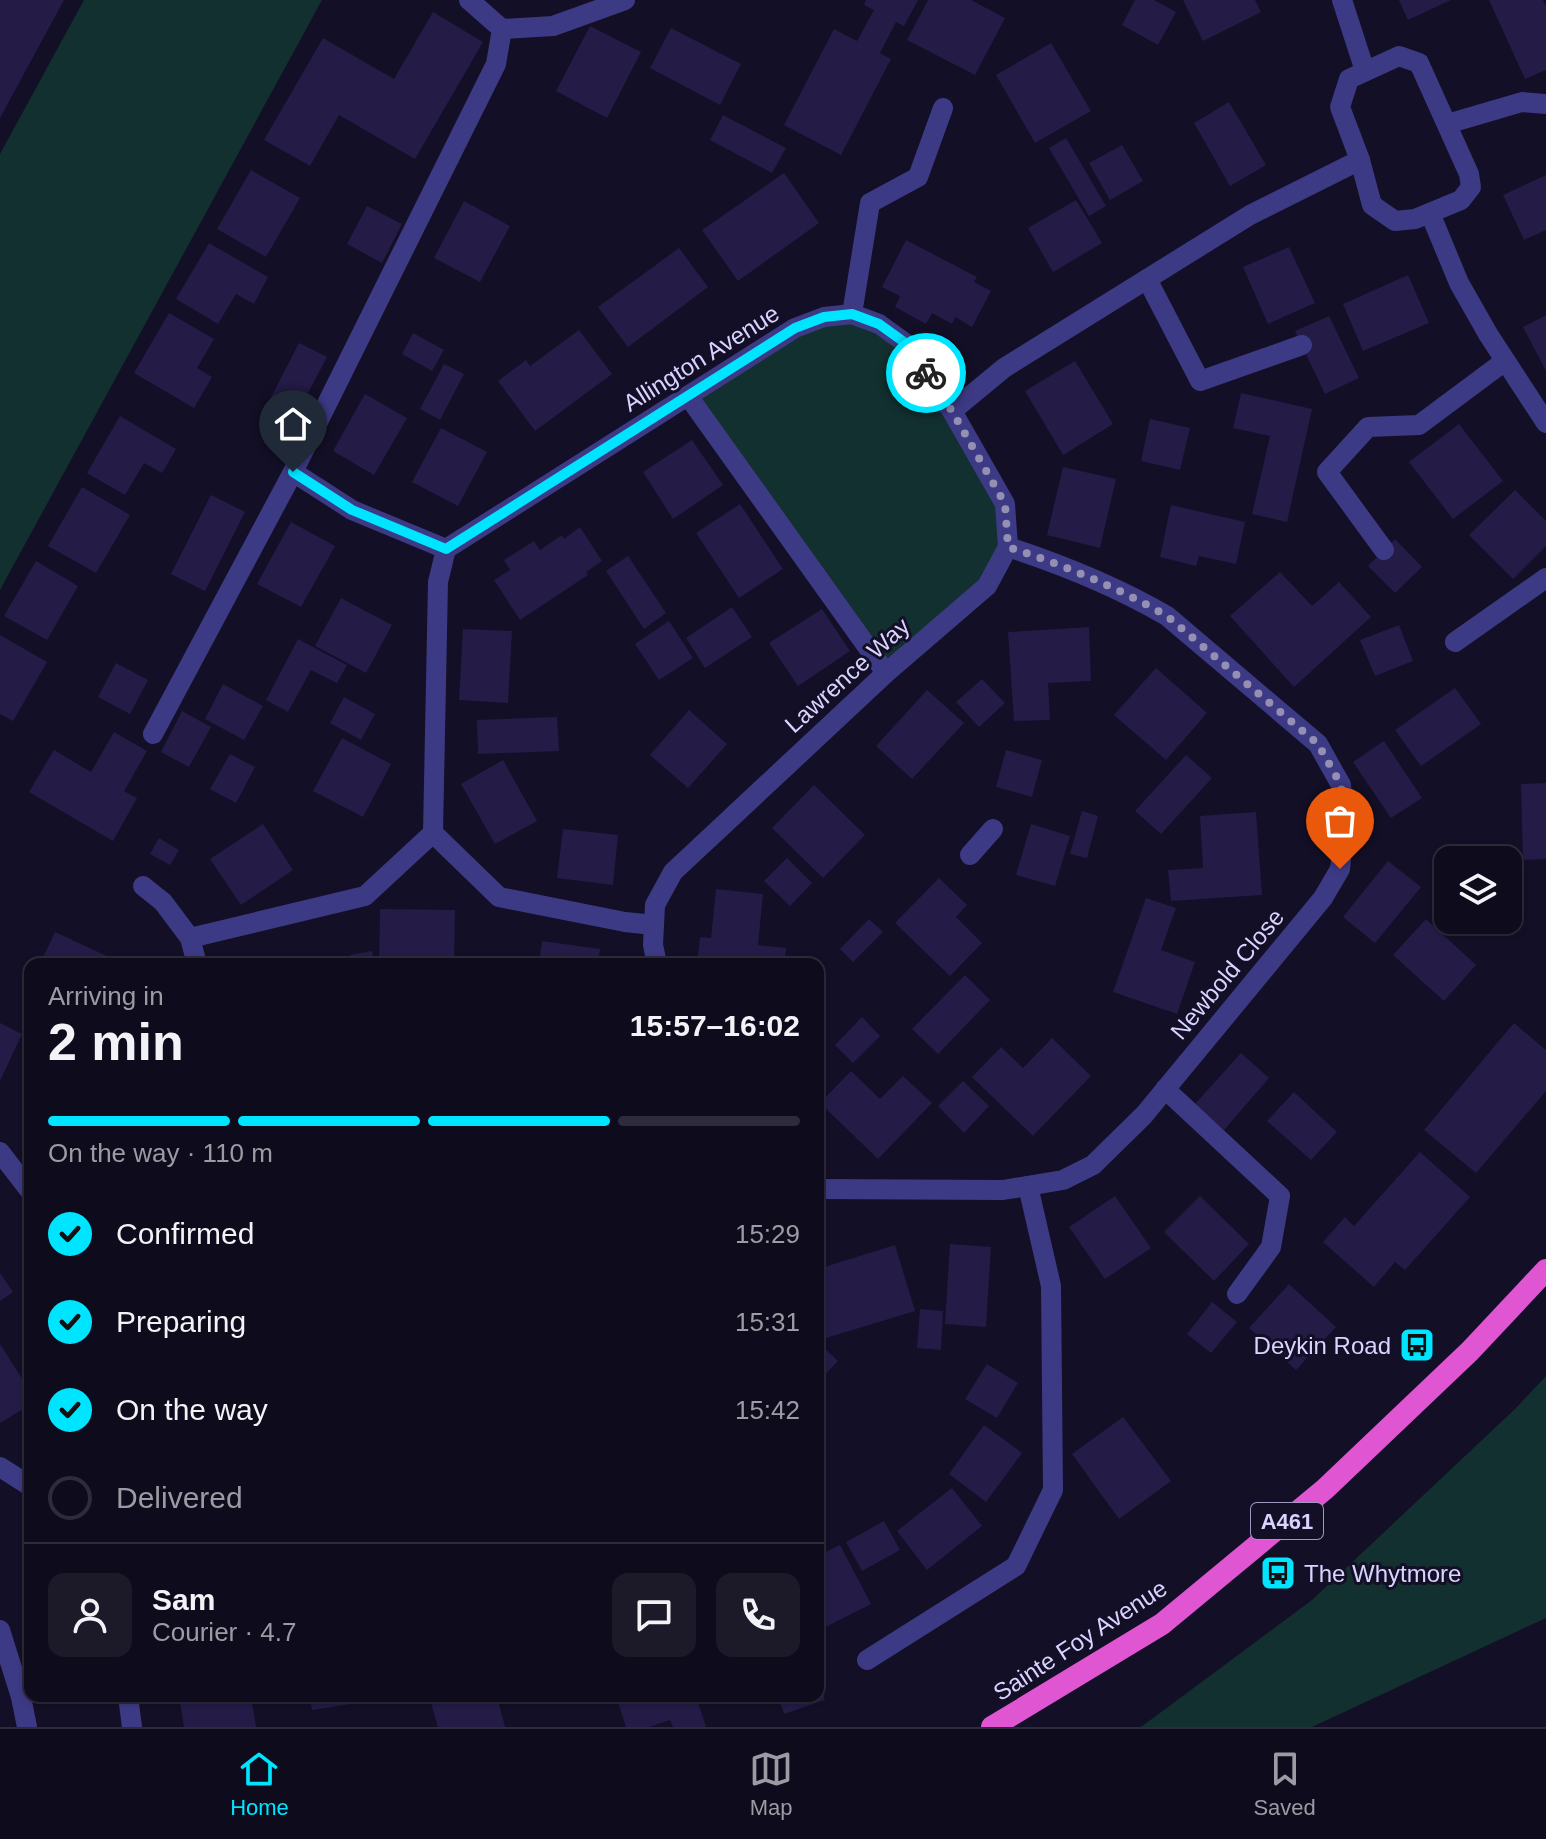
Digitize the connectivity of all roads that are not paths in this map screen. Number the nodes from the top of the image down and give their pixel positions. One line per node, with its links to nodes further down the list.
1 (469, 0): 4 (street)
2 (625, 0): 4 (street)
3 (1342, 0): 5 (street)
4 (502, 29): 18 (street)
5 (1365, 71): 8 (street); 9 (street)
6 (1546, 104): 8 (street)
7 (943, 108): 12 (street)
8 (1447, 124): 10 (street)
9 (1360, 160): 10 (street); 11 (street)
10 (1430, 213): 14 (street)
11 (1147, 279): 13 (street); 16 (street)
12 (852, 314): 15 (street, Allington Avenue); 16 (street)
13 (1302, 345)
14 (1505, 361): 17 (street); 21 (street)
15 (688, 396): 20 (street, Allington Avenue); 24 (street)
16 (952, 411): 19 (street)
17 (1546, 423)
18 (293, 472): 20 (street); 25 (street)
19 (1008, 547): 24 (street, Lawrence Way); 34 (street, Newbold Close)
20 (446, 549): 27 (street)
21 (1384, 550)
22 (1546, 578): 23 (street)
23 (1455, 642)
24 (886, 673): 30 (street, Lawrence Way)
25 (153, 734)
26 (993, 829): 28 (street)
27 (433, 833): 30 (street); 31 (street)
28 (970, 855)
29 (143, 886): 31 (street)
30 (654, 925): 33 (street, Lawrence Way)
31 (190, 938): 32 (street)
32 (195, 958)
33 (656, 958)
34 (1165, 1089): 37 (street, Newbold Close); 40 (street)
35 (0, 1152): 36 (street)
36 (24, 1183)
37 (1028, 1186): 38 (street, Newbold Close); 44 (street)
38 (824, 1189)
39 (1546, 1270): 48 (highway, Sainte Foy Avenue / A461)
40 (1237, 1294)
41 (0, 1467): 42 (street)
42 (24, 1482)
43 (0, 1630): 46 (street)
44 (867, 1660)
45 (129, 1702): 47 (street)
46 (27, 1727)
47 (132, 1727)
48 (992, 1727)

